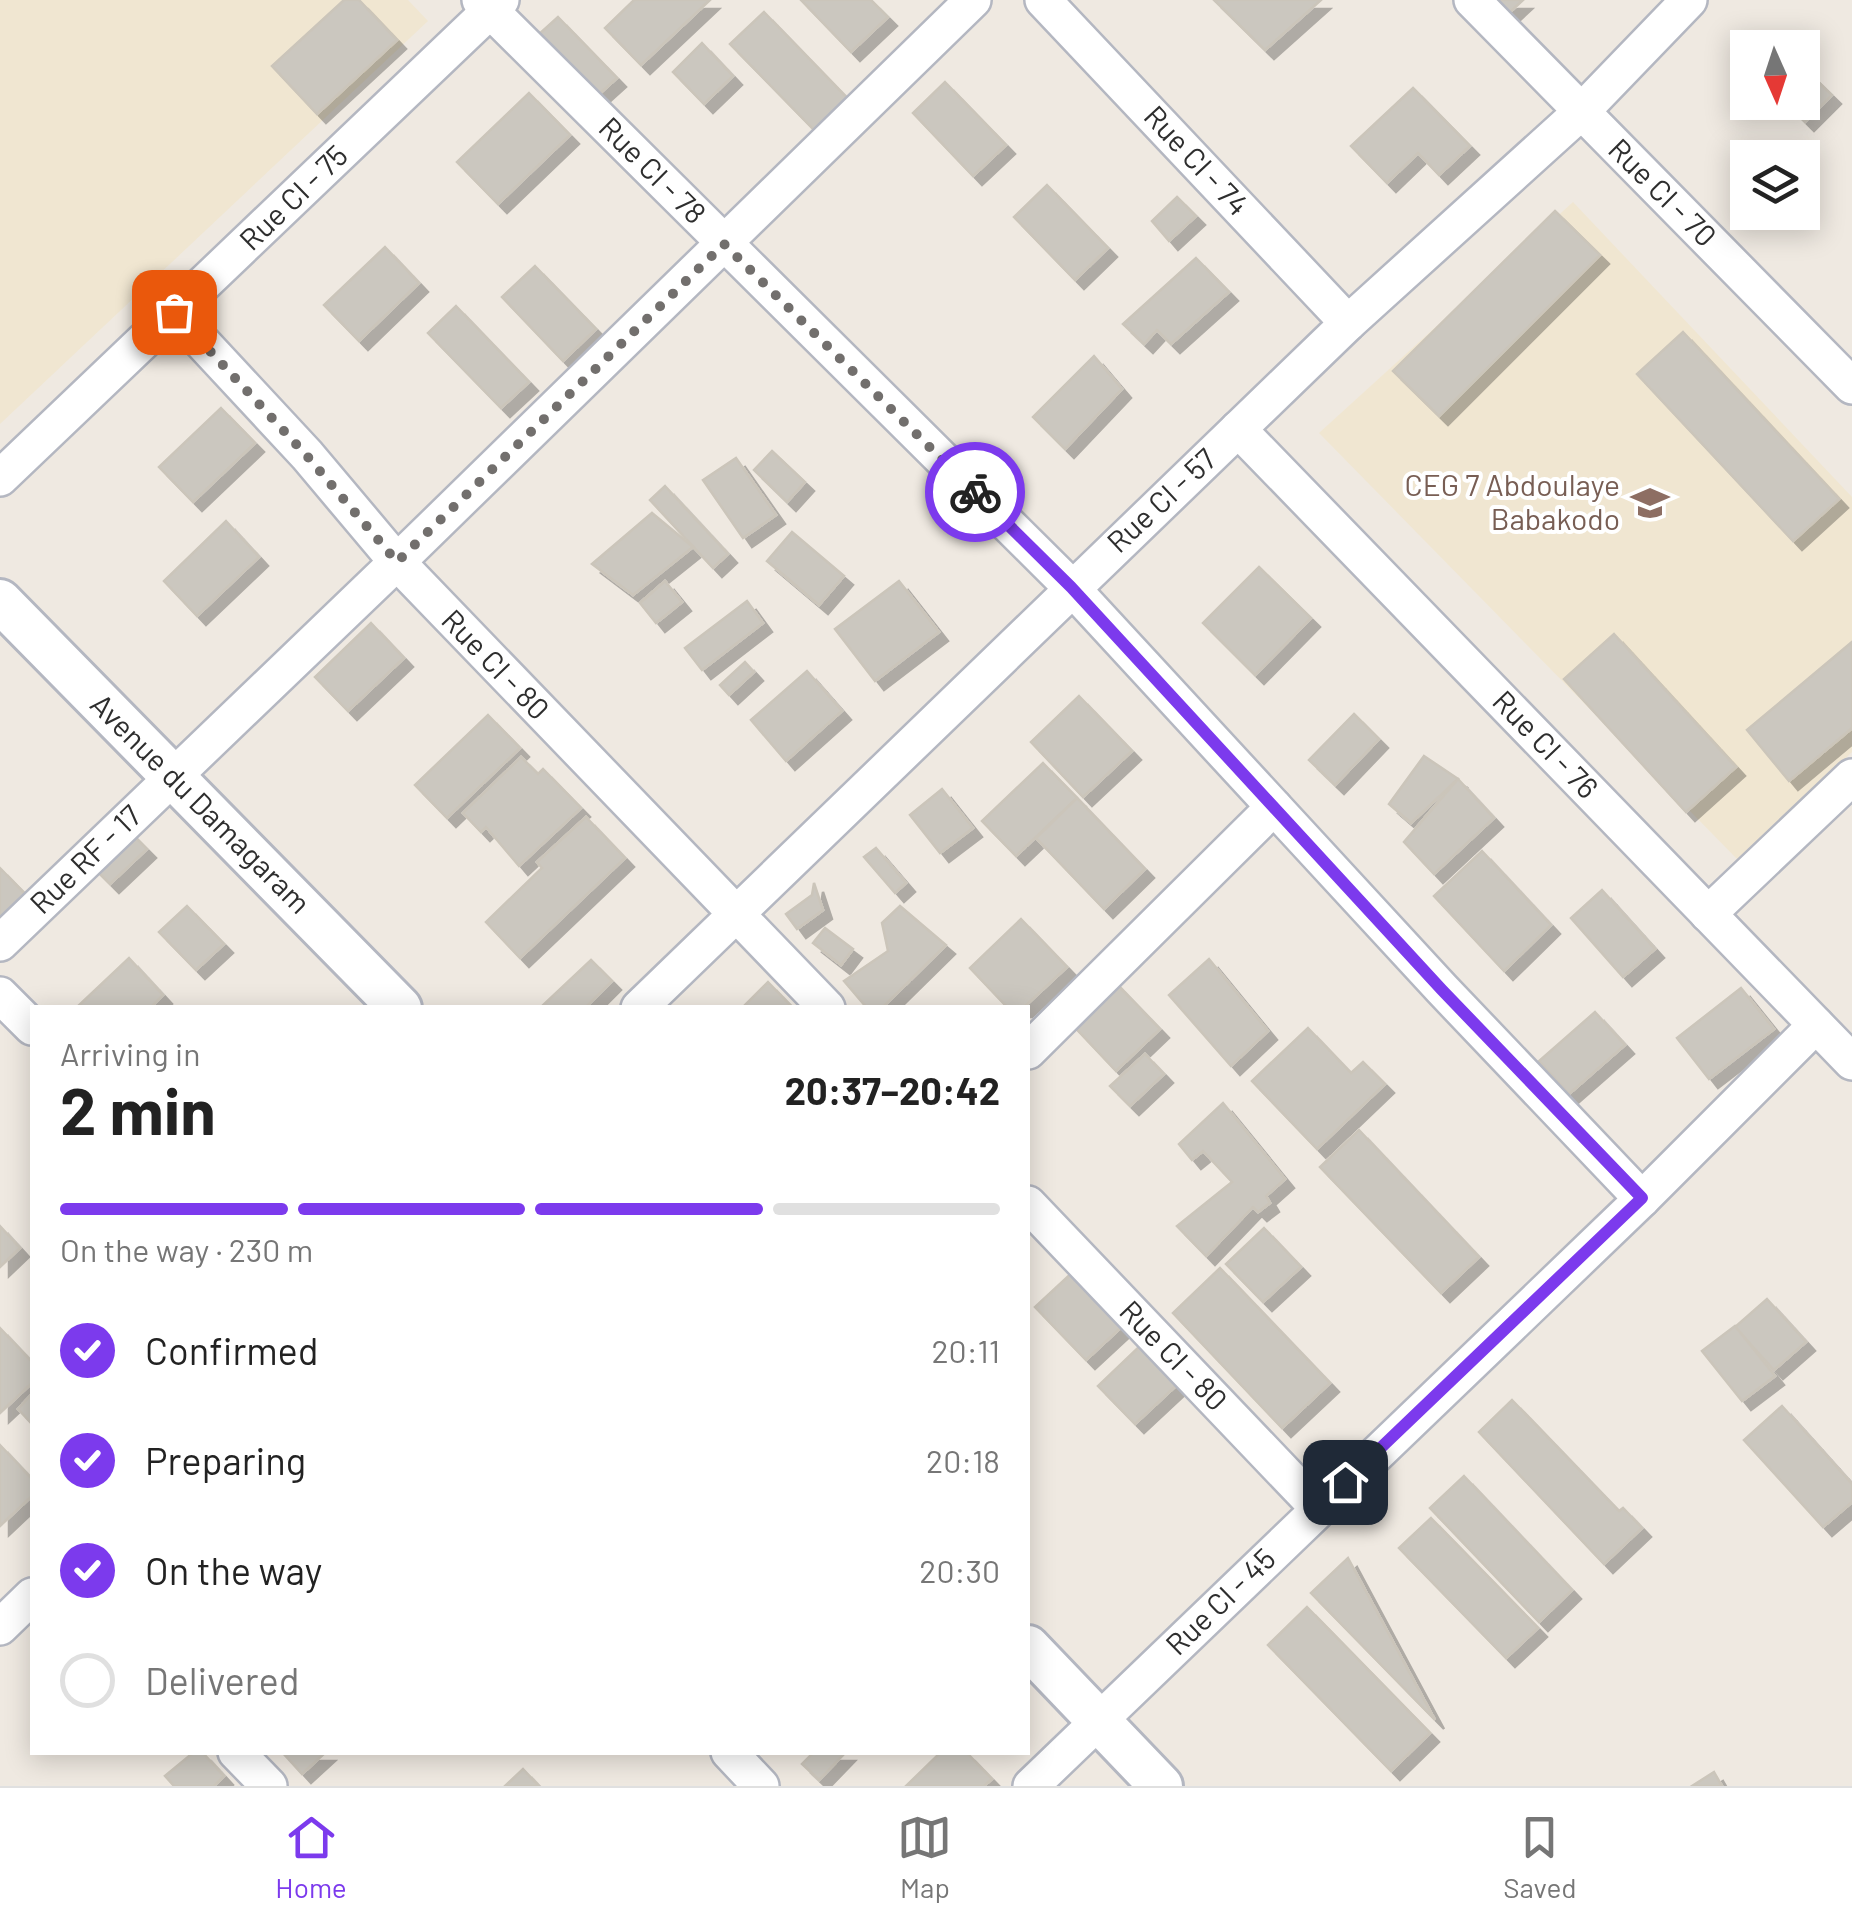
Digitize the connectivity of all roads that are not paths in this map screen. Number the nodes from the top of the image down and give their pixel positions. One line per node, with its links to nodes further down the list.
1 (973, 0): 7 (street, Rue RF - 17)
2 (1044, 0): 9 (street, Rue CI - 74)
3 (1472, 0): 6 (street, Rue CI - 70)
4 (1689, 0): 6 (street, Rue CI - 57)
5 (490, 4): 7 (street, Rue CI - 78); 8 (street, Rue CI - 75)
6 (1581, 112): 9 (street, Rue CI - 57); 10 (street, Rue CI - 70)
7 (724, 244): 13 (street, Rue RF - 17); 14 (street, Rue CI - 78)
8 (174, 312): 12 (street, Rue CI - 75); 13 (street, Rue CI - 80)
9 (1348, 323): 11 (street, Rue CI - 57)
10 (1852, 386)
11 (1238, 430): 14 (street, Rue CI - 57); 20 (street, Rue CI - 76)
12 (0, 478)
13 (397, 562): 16 (street, Rue RF - 17); 19 (street, Rue CI - 80)
14 (1071, 587): 18 (street, Rue CI - 78); 19 (street, Rue CI - 57)
15 (0, 601): 16 (street, Avenue du Damagaram)
16 (172, 776): 21 (street, Rue RF - 17); 23 (street, Avenue du Damagaram)
17 (1852, 778): 20 (street)
18 (1274, 807): 28 (street); 30 (street, Rue CI - 78)
19 (734, 914): 24 (street, Rue CI - 57); 25 (street, Rue CI - 80)
20 (1708, 914): 26 (street, Rue CI - 76)
21 (0, 943)
22 (0, 995): 27 (street)
23 (397, 1005)
24 (641, 1005)
25 (824, 1005)
26 (1816, 1025): 29 (street, Rue CI - 76); 30 (street, Rue CI - 45)
27 (30, 1026)
28 (1030, 1048)
29 (1852, 1062)
30 (1642, 1198): 32 (street, Rue CI - 45)
31 (1030, 1206): 32 (street, Rue CI - 80)
32 (1318, 1508): 36 (street, Rue CI - 45)
33 (30, 1598): 34 (street)
34 (0, 1627)
35 (1030, 1649): 36 (street)
36 (1100, 1720): 41 (street, Rue CI - 45); 42 (street)
37 (239, 1755): 39 (street)
38 (732, 1755): 40 (street)
39 (269, 1786)
40 (761, 1786)
41 (1032, 1786)
42 (1161, 1786)

